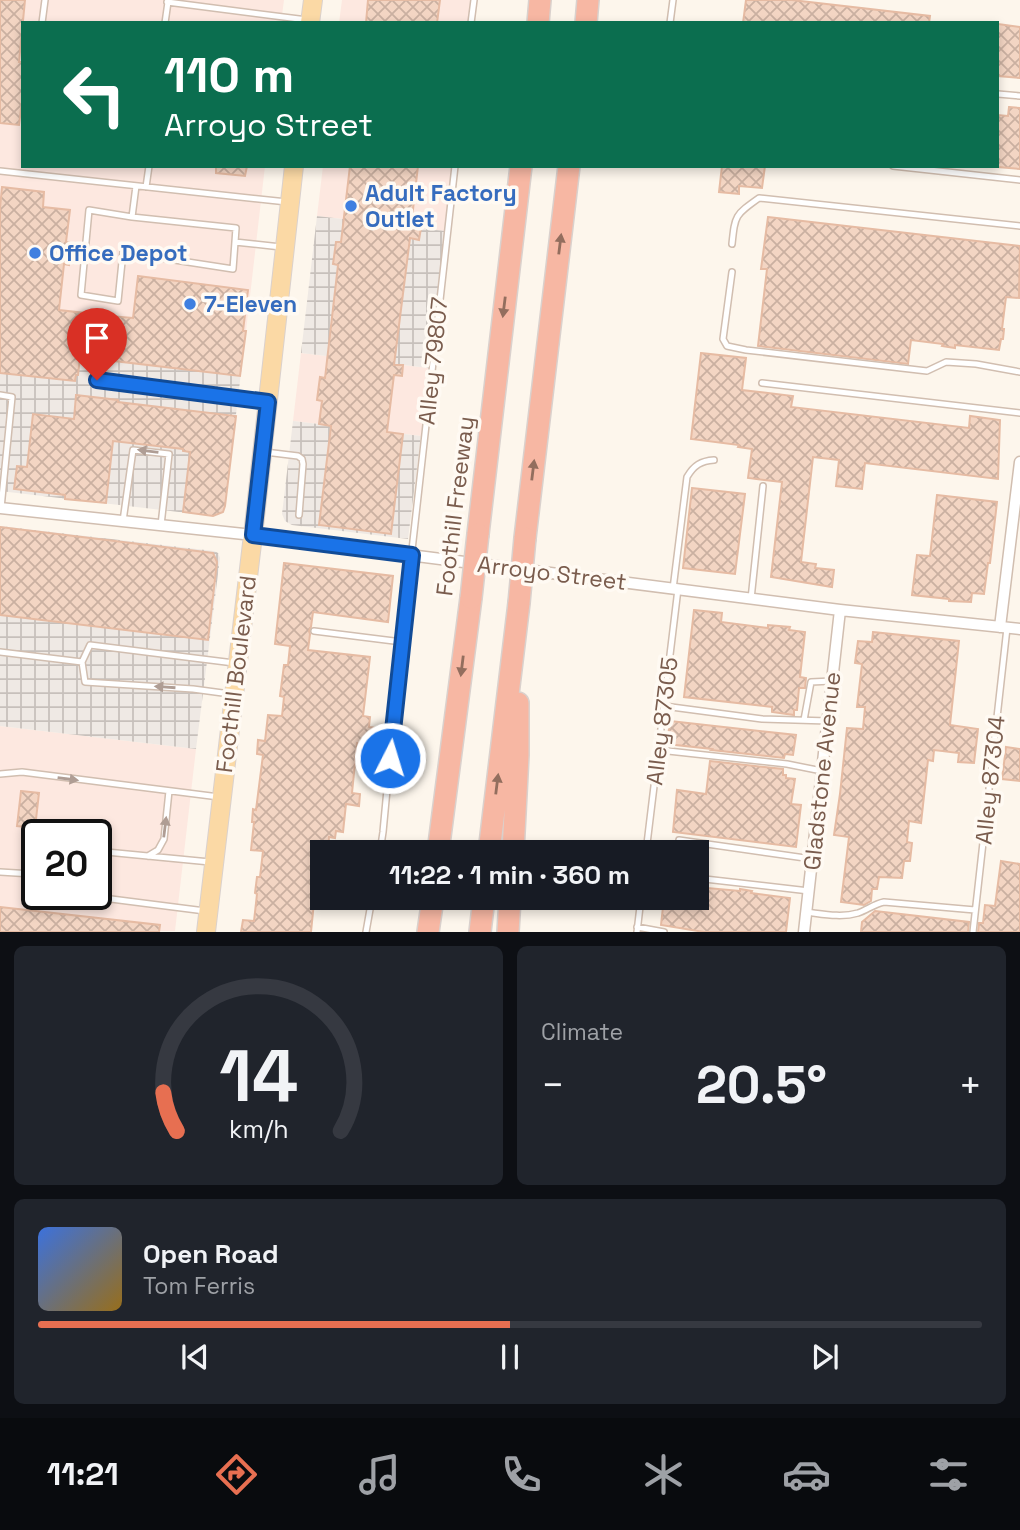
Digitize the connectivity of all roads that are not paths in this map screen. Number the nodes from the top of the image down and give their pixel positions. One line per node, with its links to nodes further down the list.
1 (45, 0): 8 (lane)
2 (313, 0): 11 (main road)
3 (474, 0): 12 (lane)
4 (540, 0): 13 (highway)
5 (589, 0): 14 (highway)
6 (673, 0): 15 (lane)
7 (168, 1): 9 (lane); 10 (lane)
8 (42, 21)
9 (165, 21)
10 (303, 21)
11 (310, 21)
12 (471, 21)
13 (538, 21)
14 (586, 21)
15 (670, 21)
16 (999, 94): 17 (lane)
17 (1020, 96)
18 (27, 168): 26 (lane)
19 (149, 168): 29 (lane)
20 (294, 168): 30 (main road, Foothill Boulevard)
21 (455, 168): 53 (lane, Alley 79807)
22 (521, 168): 76 (highway, Foothill Freeway, one-way to 76, bridge)
23 (569, 168): 56 (highway, one-way to 23, bridge)
24 (911, 168): 27 (lane)
25 (0, 171): 26 (lane)
26 (26, 174): 28 (lane)
27 (1020, 180)
28 (136, 186): 29 (lane); 31 (lane)
29 (146, 187): 30 (lane)
30 (290, 202): 35 (main road, Foothill Boulevard)
31 (132, 217): 33 (lane); 33 (lane)
32 (1020, 226): 34 (lane)
33 (235, 242): 35 (lane)
34 (732, 244)
35 (285, 248): 41 (main road, Foothill Boulevard)
36 (732, 272): 37 (lane)
37 (1020, 372)
38 (97, 380): 41 (lane)
39 (762, 383): 42 (lane)
40 (0, 395): 46 (lane)
41 (268, 402): 43 (main road, Foothill Boulevard)
42 (1020, 413)
43 (262, 452): 49 (lane); 52 (main road, Foothill Boulevard)
44 (715, 460): 54 (lane, Alley 87305)
45 (1020, 462): 58 (street)
46 (2, 468): 48 (lane)
47 (763, 486): 55 (lane)
48 (0, 508): 50 (street, Arroyo Street)
49 (299, 516)
50 (122, 521): 51 (street, Arroyo Street); 51 (lane, one-way to 50)
51 (161, 525): 52 (street, Arroyo Street)
52 (253, 535): 53 (street, Arroyo Street); 64 (main road, Foothill Boulevard)
53 (412, 555): 54 (street, Arroyo Street); 61 (lane, Alley 79807)
54 (676, 589): 55 (street, Arroyo Street); 67 (lane, Alley 87305)
55 (751, 599): 57 (street, Arroyo Street)
56 (519, 603): 77 (highway, one-way to 56); 78 (highway)
57 (840, 610): 58 (street, Arroyo Street); 65 (street, Gladstone Avenue)
58 (1004, 627): 59 (street, Arroyo Street); 95 (lane, Alley 87304)
59 (1020, 629)
60 (314, 631): 61 (lane)
61 (402, 642): 75 (lane, Alley 79807)
62 (0, 652): 63 (lane)
63 (82, 662): 64 (lane); 66 (lane, one-way to 63)
64 (237, 664): 66 (main road, Foothill Boulevard)
65 (832, 681): 68 (lane); 69 (street, Gladstone Avenue)
66 (233, 694): 74 (main road, Foothill Boulevard)
67 (664, 706): 68 (lane); 70 (lane, Alley 87305)
68 (804, 720): 69 (lane)
69 (828, 721): 71 (street, Gladstone Avenue)
70 (659, 750): 71 (lane); 79 (lane, Alley 87305)
71 (822, 771): 83 (street, Gladstone Avenue)
72 (0, 774): 73 (lane, one-way to 73)
73 (169, 791): 74 (lane); 82 (lane, one-way to 73)
74 (221, 797): 84 (main road, Foothill Boulevard)
75 (382, 840)
76 (440, 840)
77 (490, 840)
78 (514, 840)
79 (648, 840)
80 (709, 844): 83 (lane)
81 (112, 853): 82 (lane)
82 (148, 856): 84 (lane)
83 (812, 859): 88 (street, Gladstone Avenue)
84 (214, 863): 96 (main road, Foothill Boulevard)
85 (0, 872): 86 (lane)
86 (21, 873)
87 (709, 879): 88 (lane)
88 (809, 891): 97 (street, Gladstone Avenue)
89 (112, 900): 96 (lane)
90 (370, 910): 100 (lane)
91 (431, 910): 101 (highway)
92 (483, 910): 102 (highway)
93 (509, 910): 103 (highway)
94 (640, 910): 98 (lane)
95 (975, 910): 97 (lane); 106 (lane, Alley 87304)
96 (208, 911): 99 (main road, Foothill Boulevard)
97 (806, 912): 105 (street, Gladstone Avenue)
98 (637, 930): 104 (lane)
99 (206, 932)
100 (366, 932)
101 (428, 932)
102 (480, 932)
103 (508, 932)
104 (664, 932)
105 (804, 932)
106 (973, 932)

